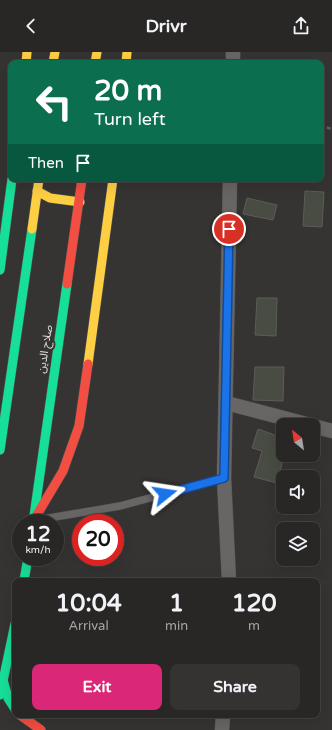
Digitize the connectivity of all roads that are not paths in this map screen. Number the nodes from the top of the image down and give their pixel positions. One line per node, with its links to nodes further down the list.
1 (12, 182): 8 (main road)
2 (38, 182): 6 (main road)
3 (82, 182): 7 (main road, صلاح الدين)
4 (112, 182): 16 (main road)
5 (230, 182): 9 (street)
6 (37, 191): 7 (main road); 13 (main road)
7 (80, 202): 15 (main road, صلاح الدين)
8 (0, 270)
9 (226, 403): 10 (street); 14 (street)
10 (285, 418)
11 (320, 427): 12 (street)
12 (332, 431)
13 (0, 450)
14 (224, 478): 17 (lane); 20 (street)
15 (34, 514)
16 (37, 514)
17 (64, 516)
18 (26, 566): 19 (main road)
19 (24, 578)
20 (228, 578)
21 (12, 638): 22 (main road)
22 (3, 680): 23 (main road); 24 (main road)
23 (0, 694)
24 (12, 704)
25 (24, 718): 27 (main road)
26 (223, 718): 28 (street)
27 (41, 730)
28 (222, 730)

